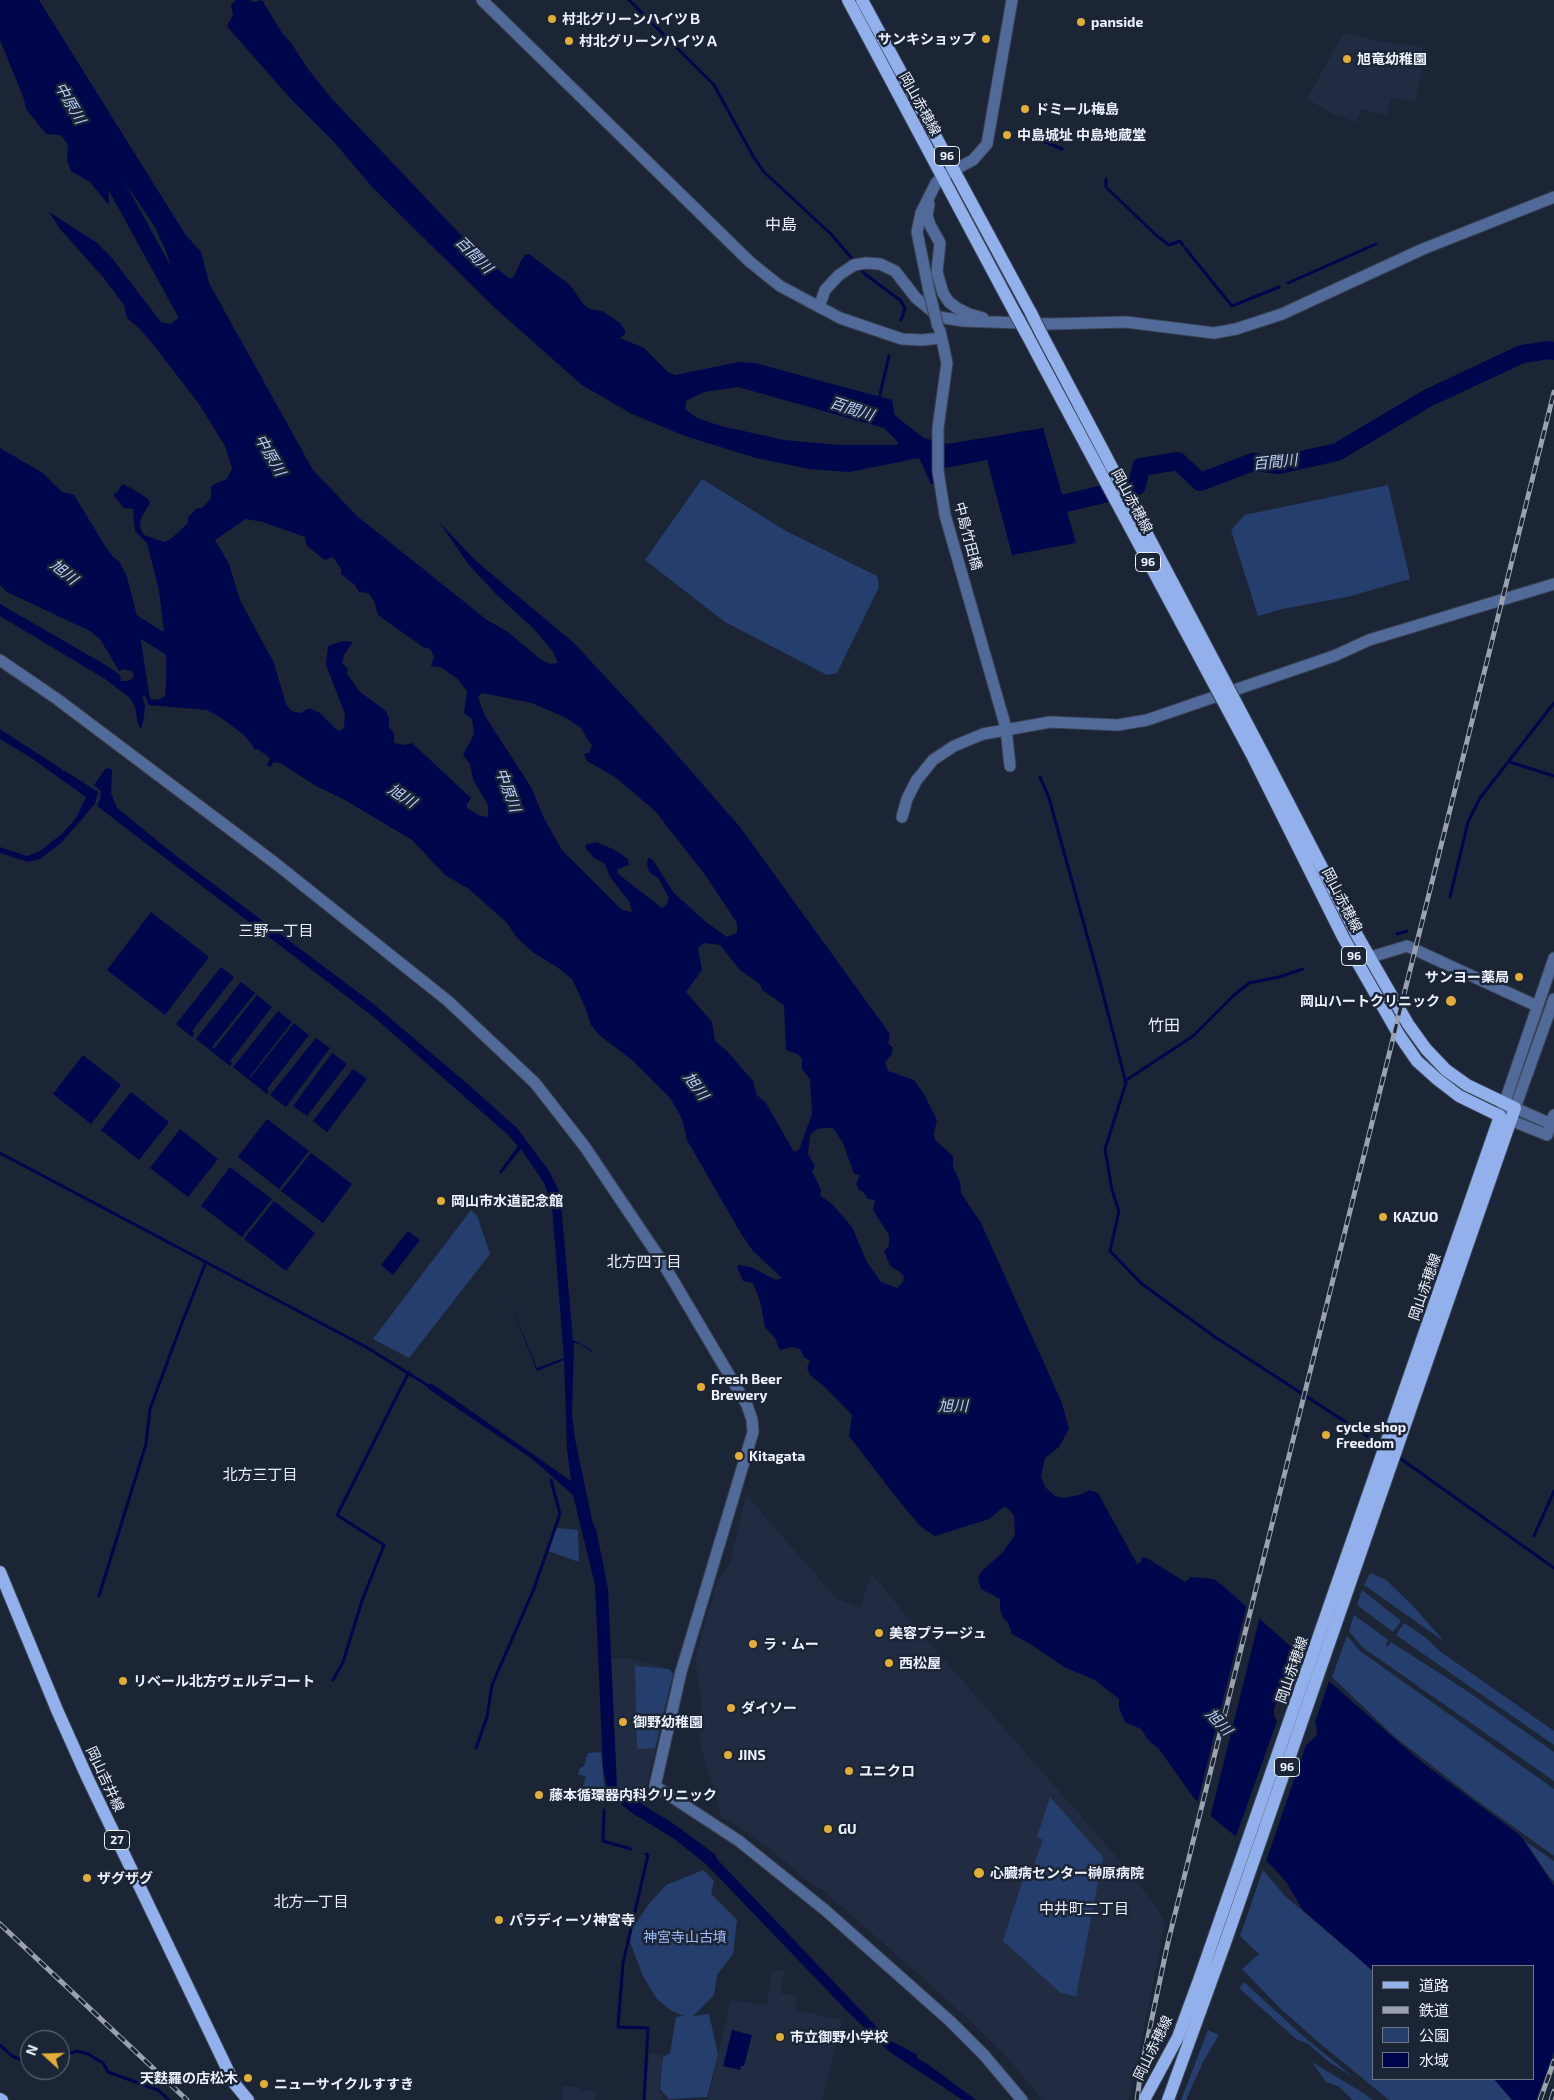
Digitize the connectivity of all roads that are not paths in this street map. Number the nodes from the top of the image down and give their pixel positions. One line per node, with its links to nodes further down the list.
1 (482, 0): 8 (street)
2 (848, 0): 5 (main road, 岡山赤穂線 / 96)
3 (862, 0): 5 (main road, 岡山赤穂線 / 96)
4 (1012, 0): 5 (street)
5 (948, 173): 6 (street); 14 (main road, 岡山赤穂線 / 96, bridge); 14 (main road, 岡山赤穂線 / 96, bridge)
6 (930, 195): 9 (street); 10 (street, bridge)
7 (1554, 197): 9 (street)
8 (819, 307): 9 (street); 10 (street)
9 (999, 322)
10 (940, 332): 13 (street, 中島竹田橋)
11 (1554, 584): 13 (street)
12 (0, 660): 28 (street)
13 (1006, 728): 15 (street, 中島竹田橋); 16 (street)
14 (1257, 755): 17 (main road, 岡山赤穂線 / 96); 19 (main road, 岡山赤穂線 / 96)
15 (1010, 766)
16 (902, 817)
17 (1371, 957): 19 (street); 21 (street); 22 (main road, 岡山赤穂線 / 96)
18 (1554, 958): 21 (street)
19 (1358, 962): 22 (main road, 岡山赤穂線 / 96)
20 (1554, 999): 22 (street)
21 (1536, 1006): 22 (street)
22 (1508, 1112): 23 (street); 24 (main road, 岡山赤穂線 / 96)
23 (1551, 1125)
24 (1398, 1427): 26 (main road, 岡山赤穂線 / 96); 26 (main road, 岡山赤穂線 / 96)
25 (0, 1572): 27 (main road, 岡山吉井線 / 27)
26 (1343, 1586): 29 (main road, 岡山赤穂線 / 96); 30 (main road, 岡山赤穂線 / 96)
27 (248, 2100)
28 (1022, 2100)
29 (1144, 2100)
30 (1168, 2100)

